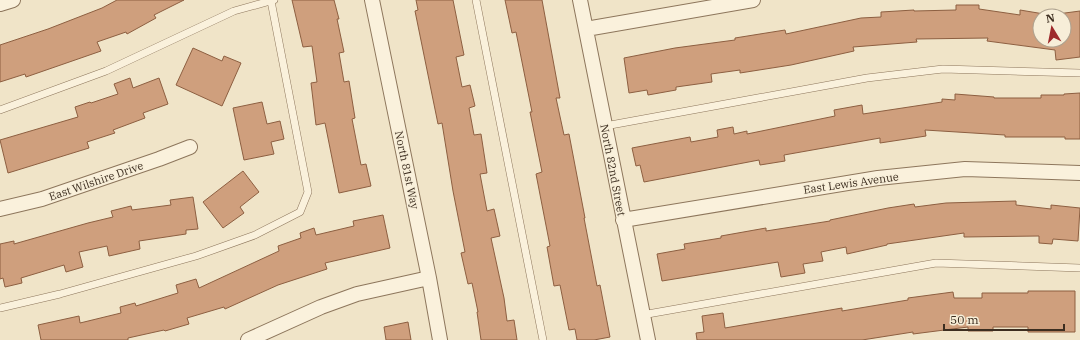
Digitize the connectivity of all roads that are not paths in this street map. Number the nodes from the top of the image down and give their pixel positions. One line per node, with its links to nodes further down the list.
1 (13, 0): 7 (street)
2 (273, 0): 10 (lane); 18 (lane)
3 (372, 0): 17 (street, North 81st Way)
4 (476, 0): 22 (lane)
5 (580, 0): 8 (street, North 82nd Street)
6 (753, 0): 8 (street)
7 (0, 4)
8 (586, 29): 11 (street, North 82nd Street)
9 (1080, 73): 11 (lane)
10 (0, 110)
11 (605, 126): 15 (street, North 82nd Street)
12 (190, 147): 14 (street, East Wilshire Drive)
13 (1080, 173): 15 (street, East Lewis Avenue)
14 (0, 209)
15 (623, 220): 19 (street, North 82nd Street)
16 (1080, 268): 19 (lane)
17 (429, 278): 20 (street); 21 (street, North 81st Way)
18 (0, 308)
19 (642, 315): 23 (street, North 82nd Street)
20 (248, 340)
21 (440, 340)
22 (543, 340)
23 (648, 340)

